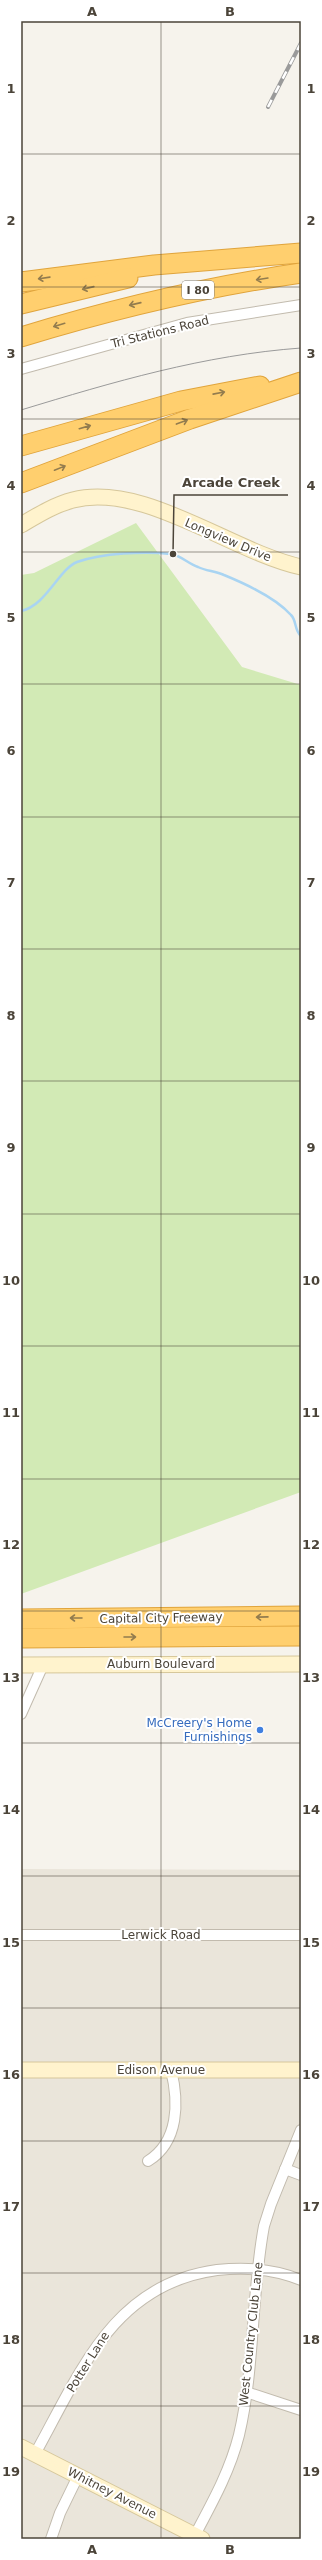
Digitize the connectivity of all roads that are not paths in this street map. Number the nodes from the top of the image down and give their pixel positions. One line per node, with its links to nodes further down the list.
1 (301, 253): 2 (highway)
2 (208, 260): 4 (highway, one-way to 4); 5 (highway, one-way to 5)
3 (301, 273): 7 (highway, I 80, one-way to 7)
4 (21, 282)
5 (21, 304)
6 (301, 305): 8 (street, Tri Stations Road)
7 (21, 337)
8 (21, 369)
9 (301, 382): 10 (highway, one-way to 9); 11 (highway, one-way to 9)
10 (21, 446)
11 (21, 483)
12 (21, 525): 13 (street, Longview Drive)
13 (301, 567)
14 (301, 1616): 15 (highway, Capital City Freeway, one-way to 15)
15 (21, 1618)
16 (301, 1636): 17 (highway, Capital City Freeway, one-way to 16)
17 (21, 1638)
18 (301, 1664): 20 (street, Auburn Boulevard)
19 (21, 1665): 20 (street, Auburn Boulevard)
20 (44, 1665): 21 (street)
21 (21, 1714)
22 (21, 1935): 23 (street, Lerwick Road)
23 (301, 1935)
24 (21, 2070): 25 (street, Edison Avenue)
25 (171, 2070): 26 (street, Edison Avenue); 28 (street)
26 (301, 2070)
27 (301, 2130): 29 (street, West Country Club Lane)
28 (148, 2162)
29 (285, 2169): 30 (street); 31 (street, West Country Club Lane)
30 (301, 2175)
31 (258, 2270): 32 (street, Potter Lane); 33 (street, West Country Club Lane); 36 (street, Potter Lane)
32 (301, 2280)
33 (246, 2392): 34 (street); 38 (street, West Country Club Lane)
34 (301, 2410)
35 (21, 2447): 36 (street, Whitney Avenue)
36 (35, 2454): 37 (street, Whitney Avenue)
37 (78, 2476): 38 (street, Whitney Avenue); 39 (street)
38 (199, 2537)
39 (51, 2539)

